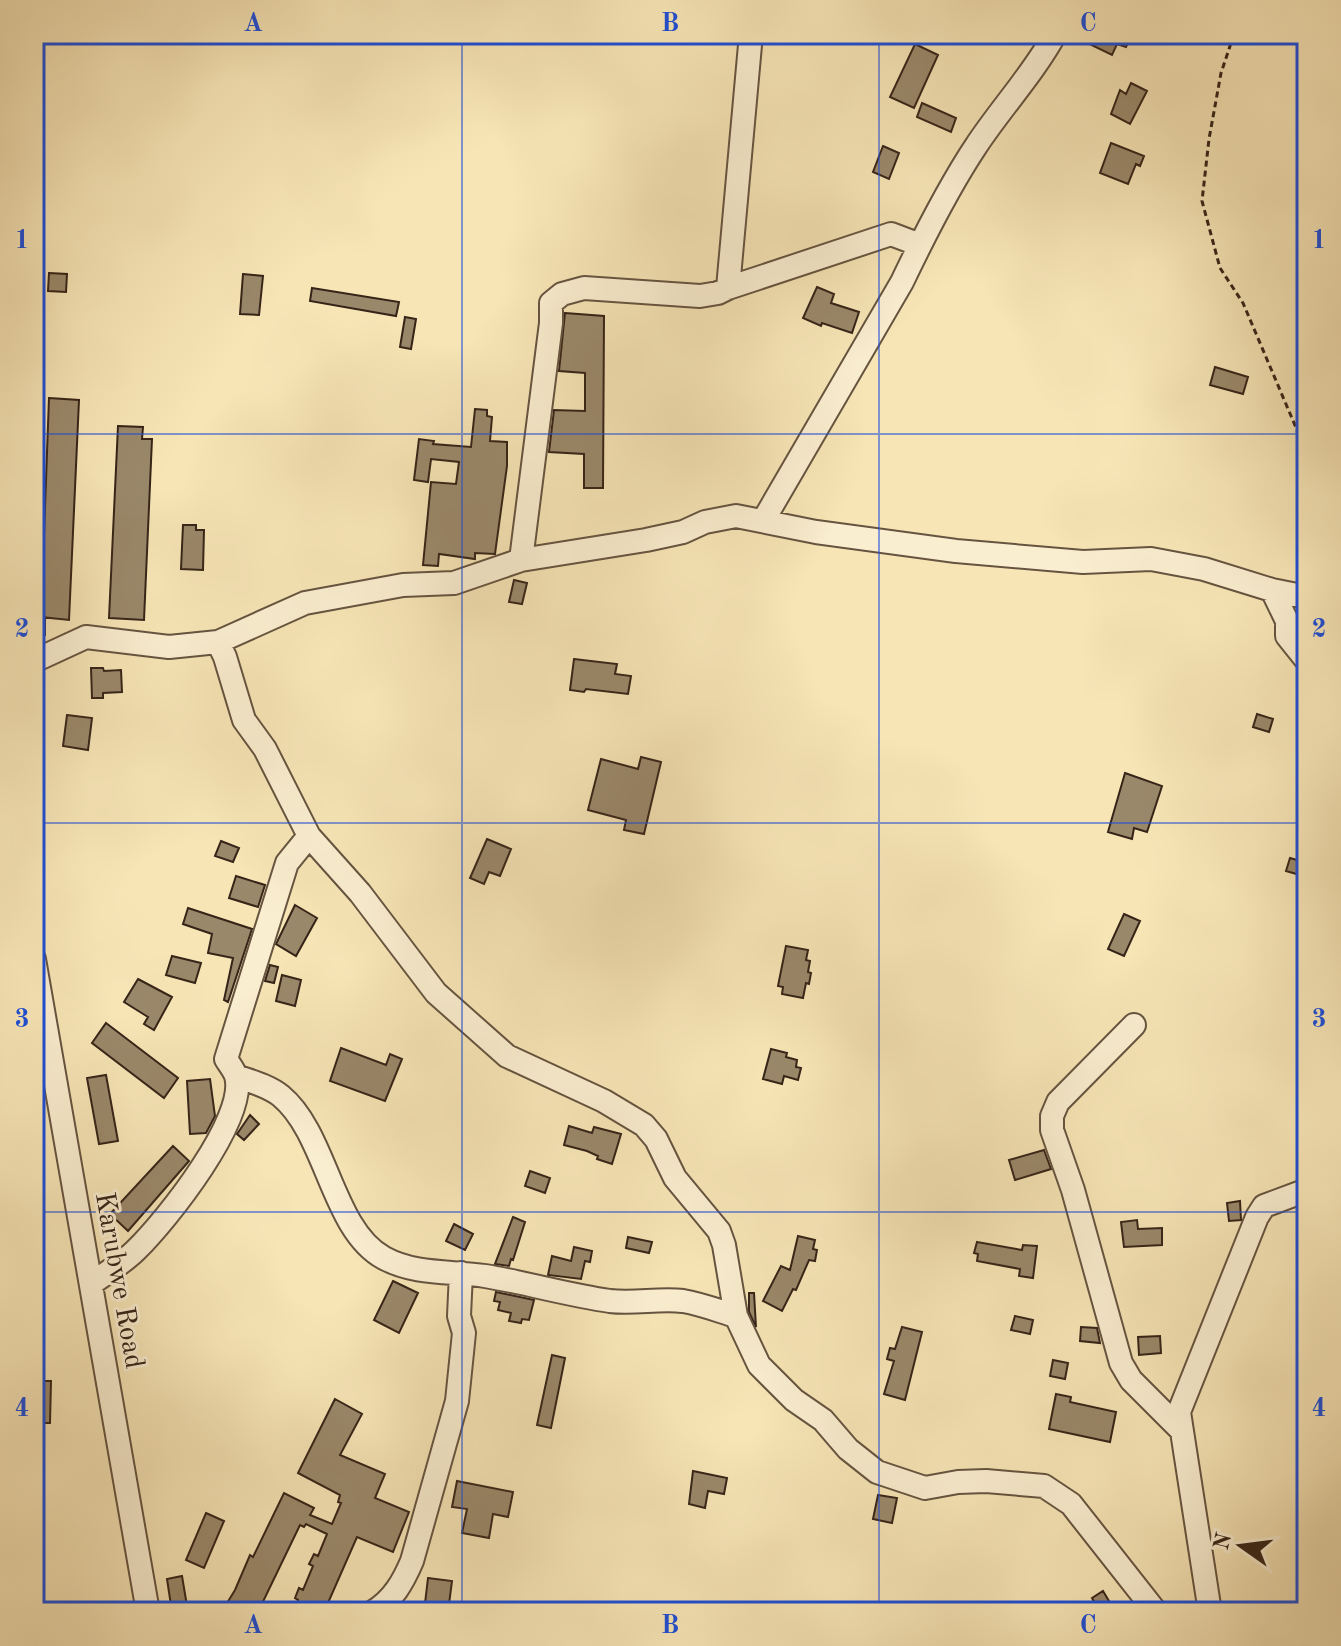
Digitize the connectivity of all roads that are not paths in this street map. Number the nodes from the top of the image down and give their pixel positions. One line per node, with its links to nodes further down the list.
1 (751, 34): 4 (street)
2 (1055, 34): 3 (street)
3 (920, 245): 4 (street); 5 (street)
4 (728, 288): 6 (street)
5 (763, 521): 6 (street); 7 (street)
6 (521, 560): 9 (street)
7 (1272, 590): 8 (street); 11 (street)
8 (1307, 597)
9 (218, 642): 10 (street); 12 (street)
10 (34, 661)
11 (1307, 661)
12 (309, 836): 15 (street); 19 (street)
13 (34, 962): 18 (street, Karubwe Road)
14 (1134, 1025): 20 (street)
15 (236, 1076): 17 (street); 18 (street)
16 (1307, 1190): 20 (street)
17 (461, 1273): 19 (street); 22 (street)
18 (91, 1284): 21 (street, Karubwe Road)
19 (736, 1316): 23 (street)
20 (1181, 1430): 24 (street)
21 (148, 1612)
22 (373, 1612)
23 (1156, 1612)
24 (1210, 1612)

